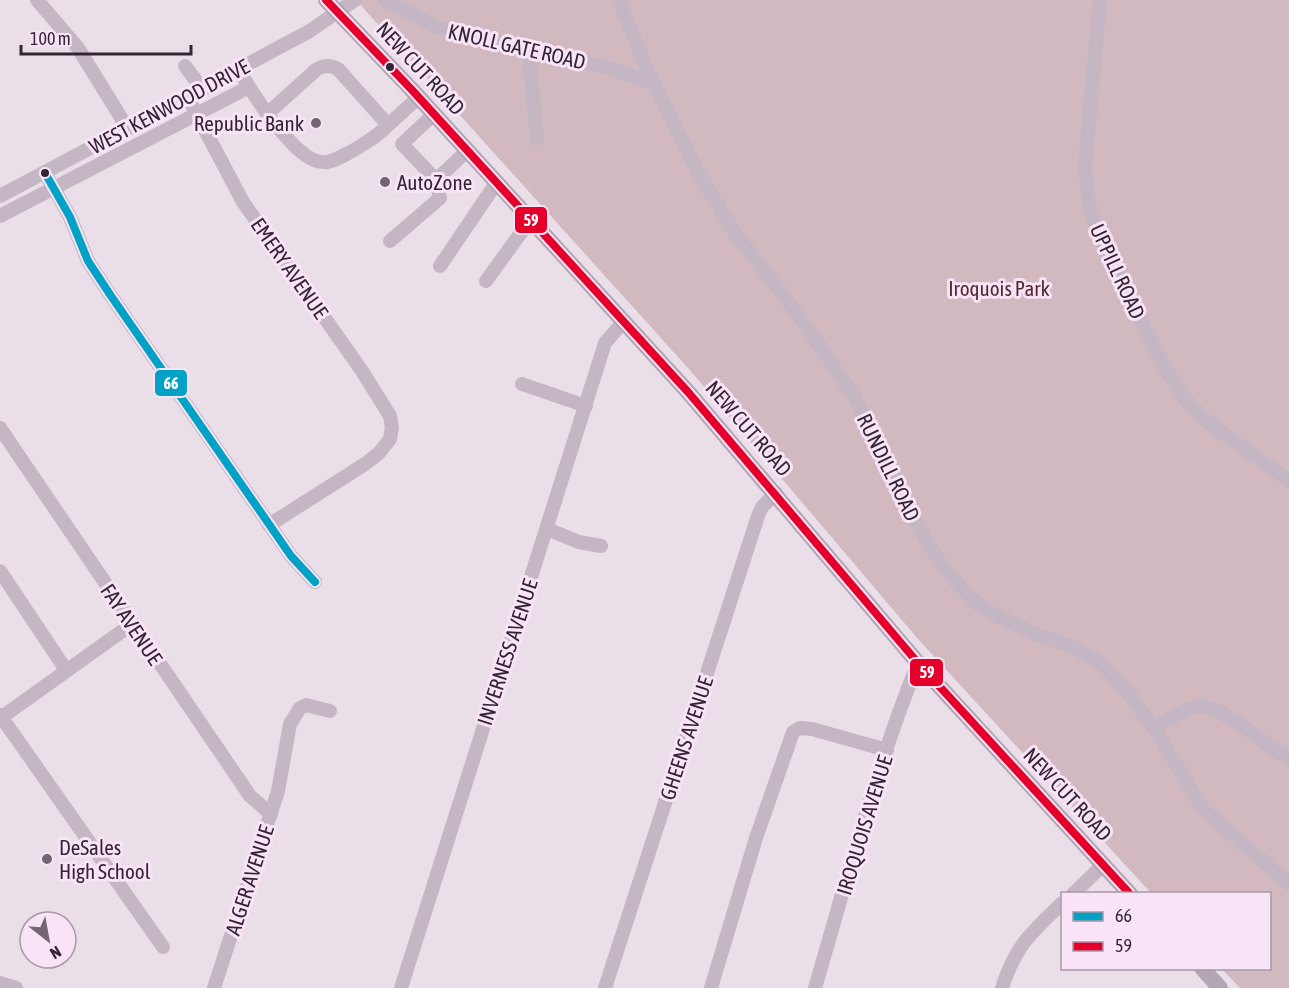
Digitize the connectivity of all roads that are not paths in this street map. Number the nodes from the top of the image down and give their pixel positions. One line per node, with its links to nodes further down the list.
1 (38, 0): 20 (street)
2 (326, 0): 7 (main road, NEW CUT ROAD)
3 (355, 0): 7 (street)
4 (385, 0): 8 (street, KNOLL GATE ROAD)
5 (619, 0): 11 (street, RUNDILL ROAD)
6 (1100, 0): 37 (street, UPPILL ROAD)
7 (337, 13): 10 (street, WEST KENWOOD DRIVE); 14 (main road, NEW CUT ROAD)
8 (529, 53): 11 (street, KNOLL GATE ROAD); 21 (street)
9 (185, 66): 13 (street)
10 (239, 69): 12 (street); 13 (street, WEST KENWOOD DRIVE)
11 (653, 83): 49 (street, RUNDILL ROAD)
12 (249, 87): 16 (street); 17 (street)
13 (203, 90): 15 (street, WEST KENWOOD DRIVE)
14 (419, 97): 18 (main road, NEW CUT ROAD); 19 (street)
15 (188, 98): 16 (street, EMERY AVENUE); 20 (street, WEST KENWOOD DRIVE)
16 (197, 114): 26 (street); 39 (street, EMERY AVENUE)
17 (267, 114): 19 (street); 19 (street)
18 (434, 114): 22 (main road, NEW CUT ROAD); 24 (street)
19 (388, 125)
20 (129, 129): 23 (street, WEST KENWOOD DRIVE)
21 (537, 139)
22 (468, 150): 24 (street); 25 (main road, NEW CUT ROAD)
23 (45, 173): 26 (street); 27 (street, WEST KENWOOD DRIVE)
24 (436, 180): 30 (street)
25 (497, 182): 29 (main road, NEW CUT ROAD); 31 (street)
26 (54, 188): 28 (street); 39 (street)
27 (0, 196)
28 (0, 216)
29 (531, 219): 32 (street); 33 (main road, NEW CUT ROAD)
30 (390, 241)
31 (440, 266)
32 (486, 281)
33 (624, 321): 35 (street, INVERNESS AVENUE); 38 (main road, NEW CUT ROAD)
34 (522, 384): 35 (street)
35 (586, 406): 40 (street, INVERNESS AVENUE)
36 (0, 428): 44 (street, FAY AVENUE)
37 (1289, 480)
38 (776, 494): 45 (main road, NEW CUT ROAD); 65 (street, GHEENS AVENUE)
39 (269, 525): 43 (street)
40 (546, 529): 41 (street); 61 (street, INVERNESS AVENUE)
41 (601, 546)
42 (0, 571): 46 (street)
43 (315, 582)
44 (132, 624): 46 (street); 52 (street, FAY AVENUE)
45 (918, 663): 50 (street, IROQUOIS AVENUE); 53 (main road, NEW CUT ROAD)
46 (66, 670): 48 (street)
47 (330, 711): 52 (street, ALGER AVENUE)
48 (1, 716): 58 (street)
49 (1154, 728): 51 (street); 54 (street, RUNDILL ROAD)
50 (887, 750): 66 (street); 67 (street, IROQUOIS AVENUE)
51 (1289, 758)
52 (271, 813): 63 (street, ALGER AVENUE)
53 (1103, 866): 55 (street); 56 (main road, NEW CUT ROAD)
54 (1289, 884)
55 (1075, 892)
56 (1128, 892)
57 (1061, 904): 68 (street)
58 (163, 946)
59 (1203, 970): 69 (main road)
60 (0, 983): 62 (street)
61 (402, 986): 64 (street)
62 (16, 988)
63 (214, 988)
64 (417, 988)
65 (605, 988)
66 (711, 988)
67 (815, 988)
68 (1002, 988)
69 (1220, 988)

